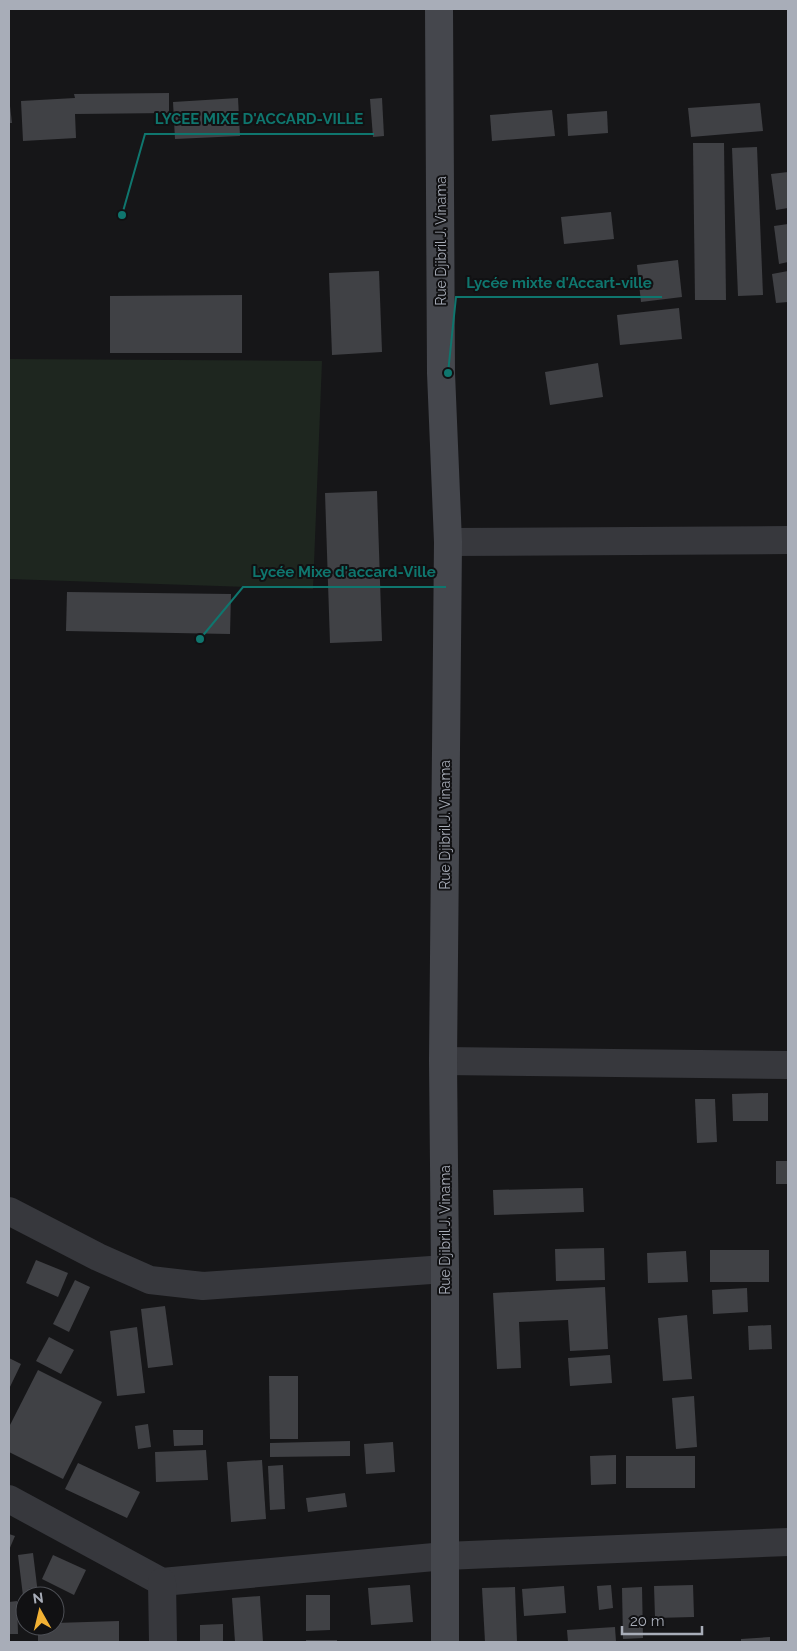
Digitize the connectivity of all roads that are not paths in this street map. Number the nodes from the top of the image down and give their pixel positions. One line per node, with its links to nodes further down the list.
1 (439, 9): 3 (street, Rue Djibril J. Vinama)
2 (788, 540): 3 (street)
3 (448, 542): 4 (street, Rue Djibril J. Vinama)
4 (443, 1061): 5 (street); 7 (street, Rue Djibril J. Vinama)
5 (788, 1064)
6 (9, 1211): 7 (street)
7 (445, 1269): 10 (street, Rue Djibril J. Vinama)
8 (9, 1499): 11 (street)
9 (788, 1542): 10 (street)
10 (444, 1556): 11 (street); 13 (street, Rue Djibril J. Vinama)
11 (162, 1582): 12 (street)
12 (163, 1642)
13 (445, 1642)

